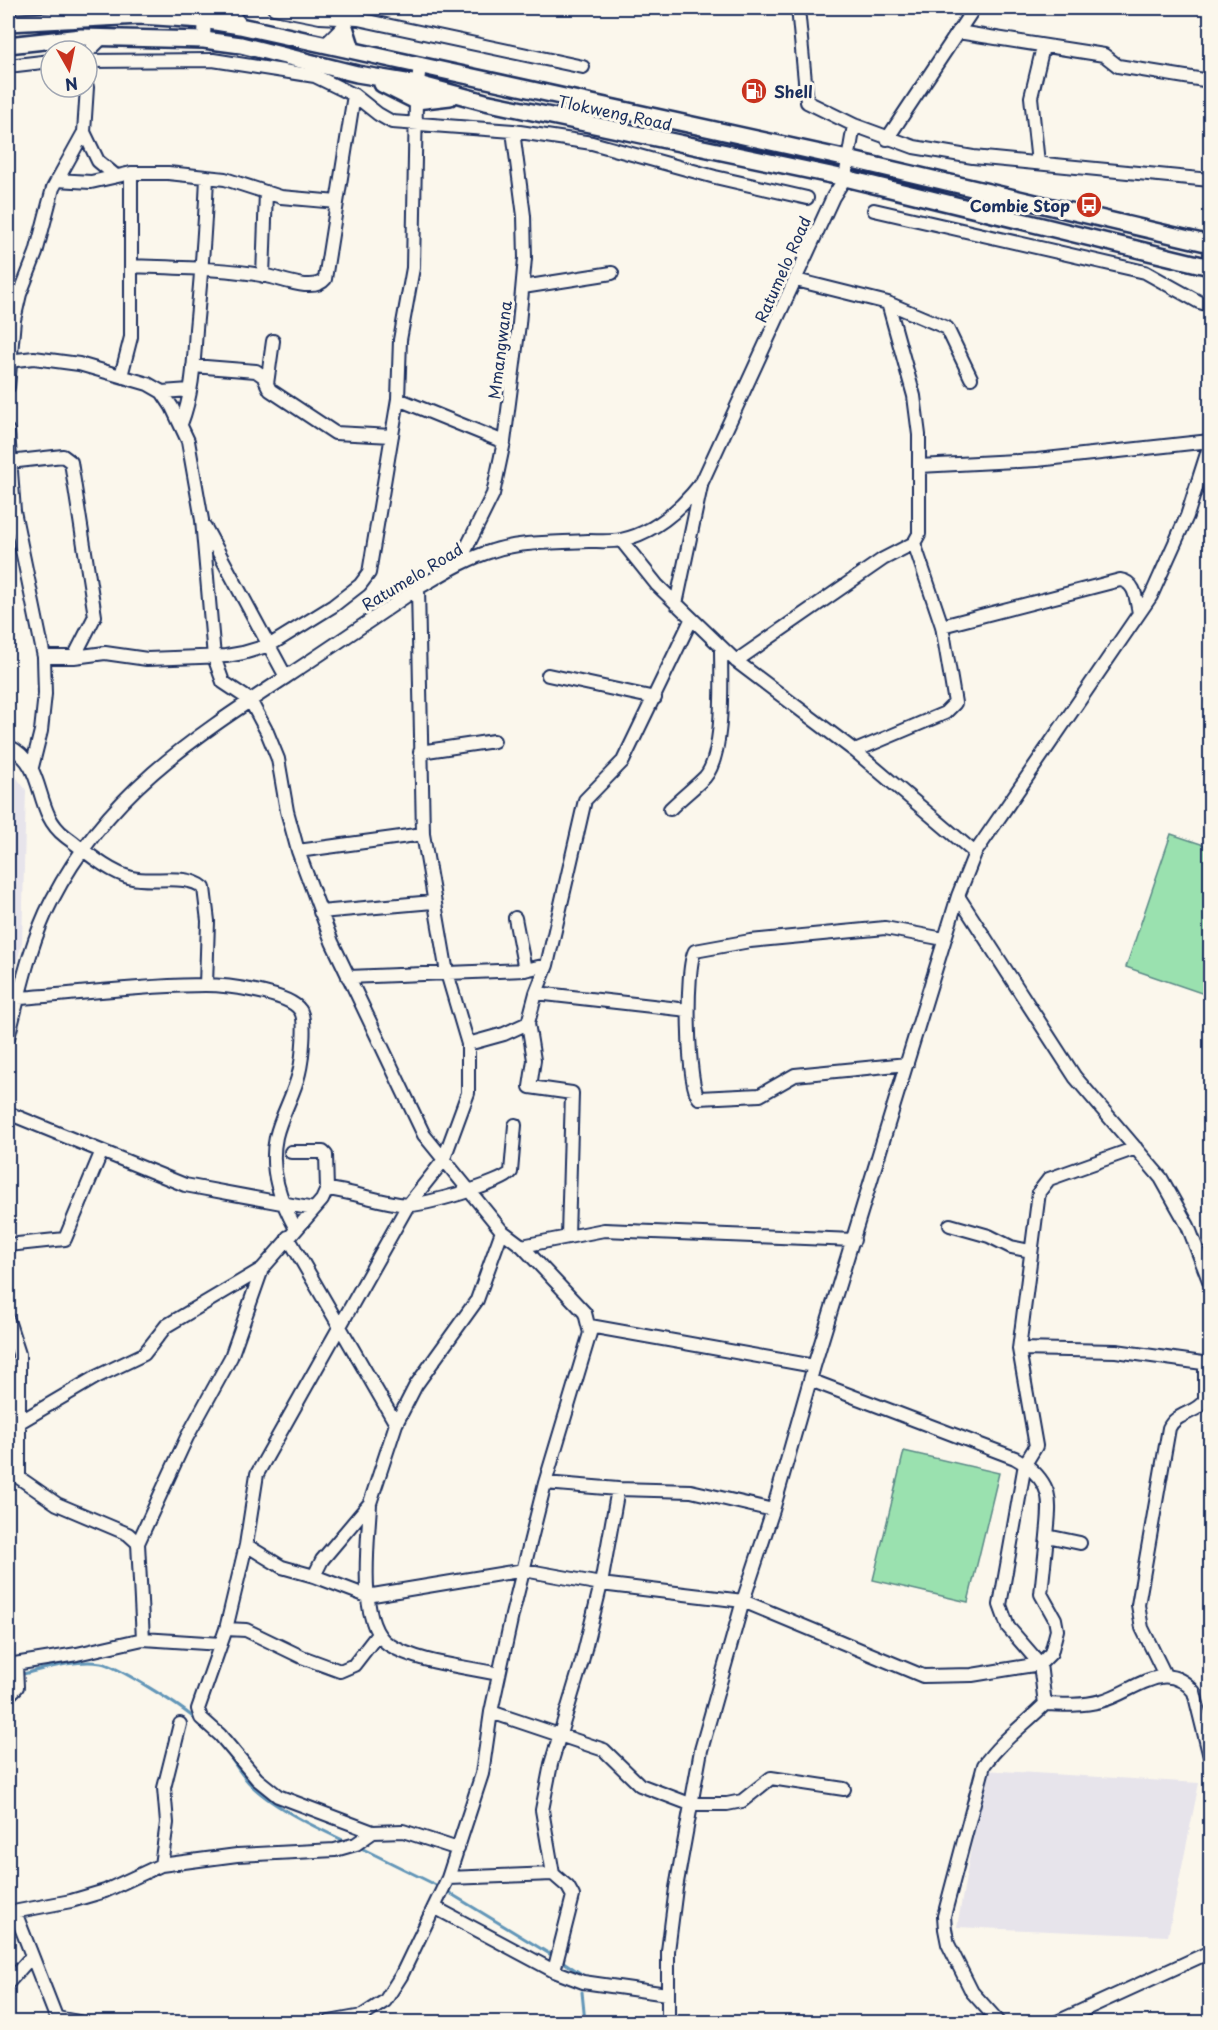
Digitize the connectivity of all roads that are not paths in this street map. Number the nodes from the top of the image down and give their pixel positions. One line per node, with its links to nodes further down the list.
1 (166, 8): 7 (main road)
2 (219, 8): 10 (main road)
3 (274, 8): 8 (street)
4 (798, 8): 34 (street)
5 (971, 8): 11 (street)
6 (204, 14): 7 (main road, Tlokweng Road); 10 (main road, Tlokweng Road); 14 (street)
7 (140, 16): 9 (main road, Tlokweng Road)
8 (347, 17): 17 (main road); 20 (main road); 25 (street)
9 (8, 23)
10 (240, 26): 17 (main road, Tlokweng Road)
11 (958, 33): 19 (street); 37 (street)
12 (117, 37): 13 (main road, Tlokweng Road); 14 (main road, Tlokweng Road); 15 (street)
13 (74, 39)
14 (204, 40): 26 (main road, Tlokweng Road)
15 (99, 41)
16 (39, 42): 18 (main road, Tlokweng Road)
17 (328, 44): 20 (main road, Tlokweng Road)
18 (8, 45)
19 (1043, 46): 27 (street); 39 (street)
20 (352, 49): 23 (main road, Tlokweng Road)
21 (99, 61): 29 (street)
22 (39, 62): 24 (street)
23 (420, 64): 28 (street); 38 (main road, Tlokweng Road)
24 (8, 66)
25 (583, 67)
26 (357, 74): 28 (main road, Tlokweng Road); 31 (main road)
27 (1210, 81)
28 (418, 84): 31 (street); 32 (main road, Tlokweng Road)
29 (354, 96): 33 (street); 48 (street)
30 (86, 99): 36 (street)
31 (416, 101): 32 (main road); 33 (street)
32 (485, 102): 43 (main road, Tlokweng Road)
33 (416, 125): 35 (street); 69 (street)
34 (854, 125): 37 (street); 38 (street, Ratumelo Road)
35 (513, 131): 47 (street); 57 (street, Mmangwana)
36 (84, 132): 41 (street); 44 (street)
37 (887, 139): 39 (street)
38 (848, 159): 43 (street, Ratumelo Road); 50 (main road, Tlokweng Road)
39 (1038, 163): 45 (street)
40 (131, 172): 41 (street); 42 (street); 51 (street)
41 (116, 176): 44 (street)
42 (207, 177): 46 (street); 53 (street)
43 (845, 178): 52 (main road, Tlokweng Road); 56 (street, Ratumelo Road)
44 (57, 180): 61 (street)
45 (1210, 180)
46 (266, 192): 48 (street); 55 (street)
47 (807, 198)
48 (337, 202): 55 (street)
49 (874, 210): 59 (street)
50 (1210, 244)
51 (131, 266): 53 (street); 63 (street)
52 (1210, 267)
53 (202, 269): 55 (street); 62 (street)
54 (612, 273): 57 (street)
55 (263, 276)
56 (796, 280): 58 (street); 77 (street, Ratumelo Road)
57 (523, 287): 73 (street, Mmangwana)
58 (888, 303): 64 (street); 76 (street)
59 (1210, 305)
60 (273, 341): 65 (street)
61 (9, 361): 63 (street); 66 (street)
62 (193, 366): 65 (street); 67 (street)
63 (121, 376): 68 (street)
64 (971, 378)
65 (267, 385): 72 (street)
66 (8, 387)
67 (190, 390): 68 (street); 70 (street)
68 (162, 392): 70 (street)
69 (398, 399): 72 (street); 73 (street)
70 (182, 424): 78 (street)
71 (8, 431): 75 (street)
72 (392, 436): 87 (street)
73 (504, 442): 81 (street, Mmangwana)
74 (1210, 442): 76 (street); 84 (street)
75 (9, 462): 89 (street); 90 (street)
76 (919, 466): 80 (street)
77 (702, 482): 79 (street, Ratumelo Road); 83 (street)
78 (202, 520): 87 (street); 91 (street)
79 (621, 540): 81 (street, Ratumelo Road); 83 (street)
80 (914, 543): 86 (street); 92 (street)
81 (458, 565): 82 (street, Ratumelo Road)
82 (418, 588): 94 (street, Ratumelo Road); 100 (street)
83 (676, 604): 85 (street)
84 (1140, 613): 86 (street); 106 (street)
85 (691, 620): 88 (street); 95 (street)
86 (942, 626): 99 (street)
87 (270, 645): 91 (street); 94 (street)
88 (721, 648): 92 (street); 102 (street)
89 (44, 657): 90 (street); 101 (street)
90 (74, 657): 91 (street)
91 (214, 657): 96 (street)
92 (736, 662): 99 (street)
93 (548, 675): 95 (street)
94 (286, 677): 96 (street, Ratumelo Road)
95 (655, 698): 112 (street)
96 (250, 700): 104 (street, Ratumelo Road); 105 (street)
97 (494, 741): 100 (street)
98 (8, 746): 101 (street)
99 (855, 751): 106 (street)
100 (420, 752): 103 (street)
101 (32, 767): 104 (street)
102 (670, 809)
103 (423, 834): 105 (street); 108 (street)
104 (83, 849): 116 (street); 118 (street, Ratumelo Road)
105 (298, 851): 109 (street)
106 (975, 853): 107 (street)
107 (958, 896): 111 (street); 126 (street)
108 (433, 902): 109 (street); 114 (street)
109 (320, 912): 115 (street)
110 (515, 918): 113 (street)
111 (944, 939): 119 (street); 123 (street)
112 (547, 965): 113 (street); 117 (street)
113 (525, 970): 114 (street)
114 (447, 973): 115 (street); 122 (street)
115 (348, 977): 129 (street)
116 (206, 985): 118 (street); 132 (street)
117 (536, 993): 119 (street); 120 (street)
118 (18, 998): 121 (street, Ratumelo Road)
119 (688, 1010): 123 (street)
120 (528, 1023): 122 (street); 138 (street)
121 (8, 1038)
122 (468, 1044): 129 (street)
123 (907, 1064): 139 (street)
124 (8, 1113): 128 (street)
125 (515, 1125): 131 (street)
126 (1136, 1148): 142 (street); 144 (street)
127 (291, 1152): 130 (street)
128 (100, 1153): 132 (street); 140 (street)
129 (443, 1161): 131 (street); 133 (street)
130 (327, 1190): 133 (street); 134 (street)
131 (468, 1191): 133 (street); 136 (street)
132 (281, 1202): 134 (street); 137 (street)
133 (408, 1205): 147 (street)
134 (314, 1209): 137 (street)
135 (950, 1225): 142 (street)
136 (502, 1231): 141 (street); 153 (street)
137 (292, 1233): 143 (street); 147 (street)
138 (568, 1236): 139 (street); 141 (street)
139 (854, 1240): 150 (street)
140 (8, 1245)
141 (522, 1246): 146 (street)
142 (1030, 1251): 148 (street)
143 (262, 1269): 152 (street); 162 (street)
144 (1210, 1283)
145 (8, 1320): 152 (street)
146 (590, 1326): 150 (street); 156 (street)
147 (339, 1329): 153 (street); 163 (street)
148 (1019, 1349): 149 (street); 154 (street)
149 (1208, 1364): 176 (street)
150 (814, 1366): 151 (street)
151 (810, 1380): 154 (street); 159 (street)
152 (18, 1423): 155 (street)
153 (396, 1424): 158 (street)
154 (1025, 1464): 160 (street); 173 (street)
155 (13, 1473): 162 (street)
156 (545, 1482): 157 (street); 164 (street)
157 (618, 1489): 159 (street); 166 (street)
158 (370, 1503): 165 (street); 167 (street)
159 (773, 1510): 168 (street)
160 (1047, 1536): 161 (street); 173 (street)
161 (1080, 1543)
162 (138, 1544): 171 (street)
163 (246, 1545): 165 (street); 169 (street)
164 (524, 1570): 166 (street); 167 (street); 175 (street)
165 (314, 1576): 167 (street)
166 (601, 1584): 168 (street); 181 (street)
167 (367, 1596): 170 (street)
168 (743, 1601): 173 (street); 184 (street)
169 (226, 1629): 170 (street); 172 (street)
170 (378, 1634): 175 (street)
171 (143, 1639): 172 (street); 174 (street)
172 (220, 1644): 185 (street)
173 (1040, 1664): 178 (street)
174 (12, 1666): 177 (street)
175 (498, 1674): 179 (street)
176 (1165, 1675): 178 (street); 182 (street)
177 (8, 1696)
178 (1045, 1704): 201 (street)
179 (490, 1712): 181 (street); 186 (street)
180 (180, 1724): 187 (street)
181 (559, 1736): 184 (street); 188 (street)
182 (1210, 1757)
183 (844, 1789): 184 (street)
184 (690, 1804): 196 (street)
185 (373, 1832): 186 (street); 187 (street)
186 (458, 1849): 189 (street)
187 (161, 1865): 191 (street)
188 (553, 1874): 189 (street); 194 (street)
189 (448, 1878): 190 (street)
190 (434, 1907): 194 (street); 199 (street)
191 (11, 1913): 193 (street)
192 (1210, 1952): 202 (street)
193 (31, 1957): 195 (street); 197 (street)
194 (556, 1964): 196 (street)
195 (8, 1983)
196 (667, 1994): 200 (street)
197 (57, 2020): 198 (street)
198 (79, 2022)
199 (329, 2022)
200 (669, 2022)
201 (999, 2022)
202 (1057, 2022)

